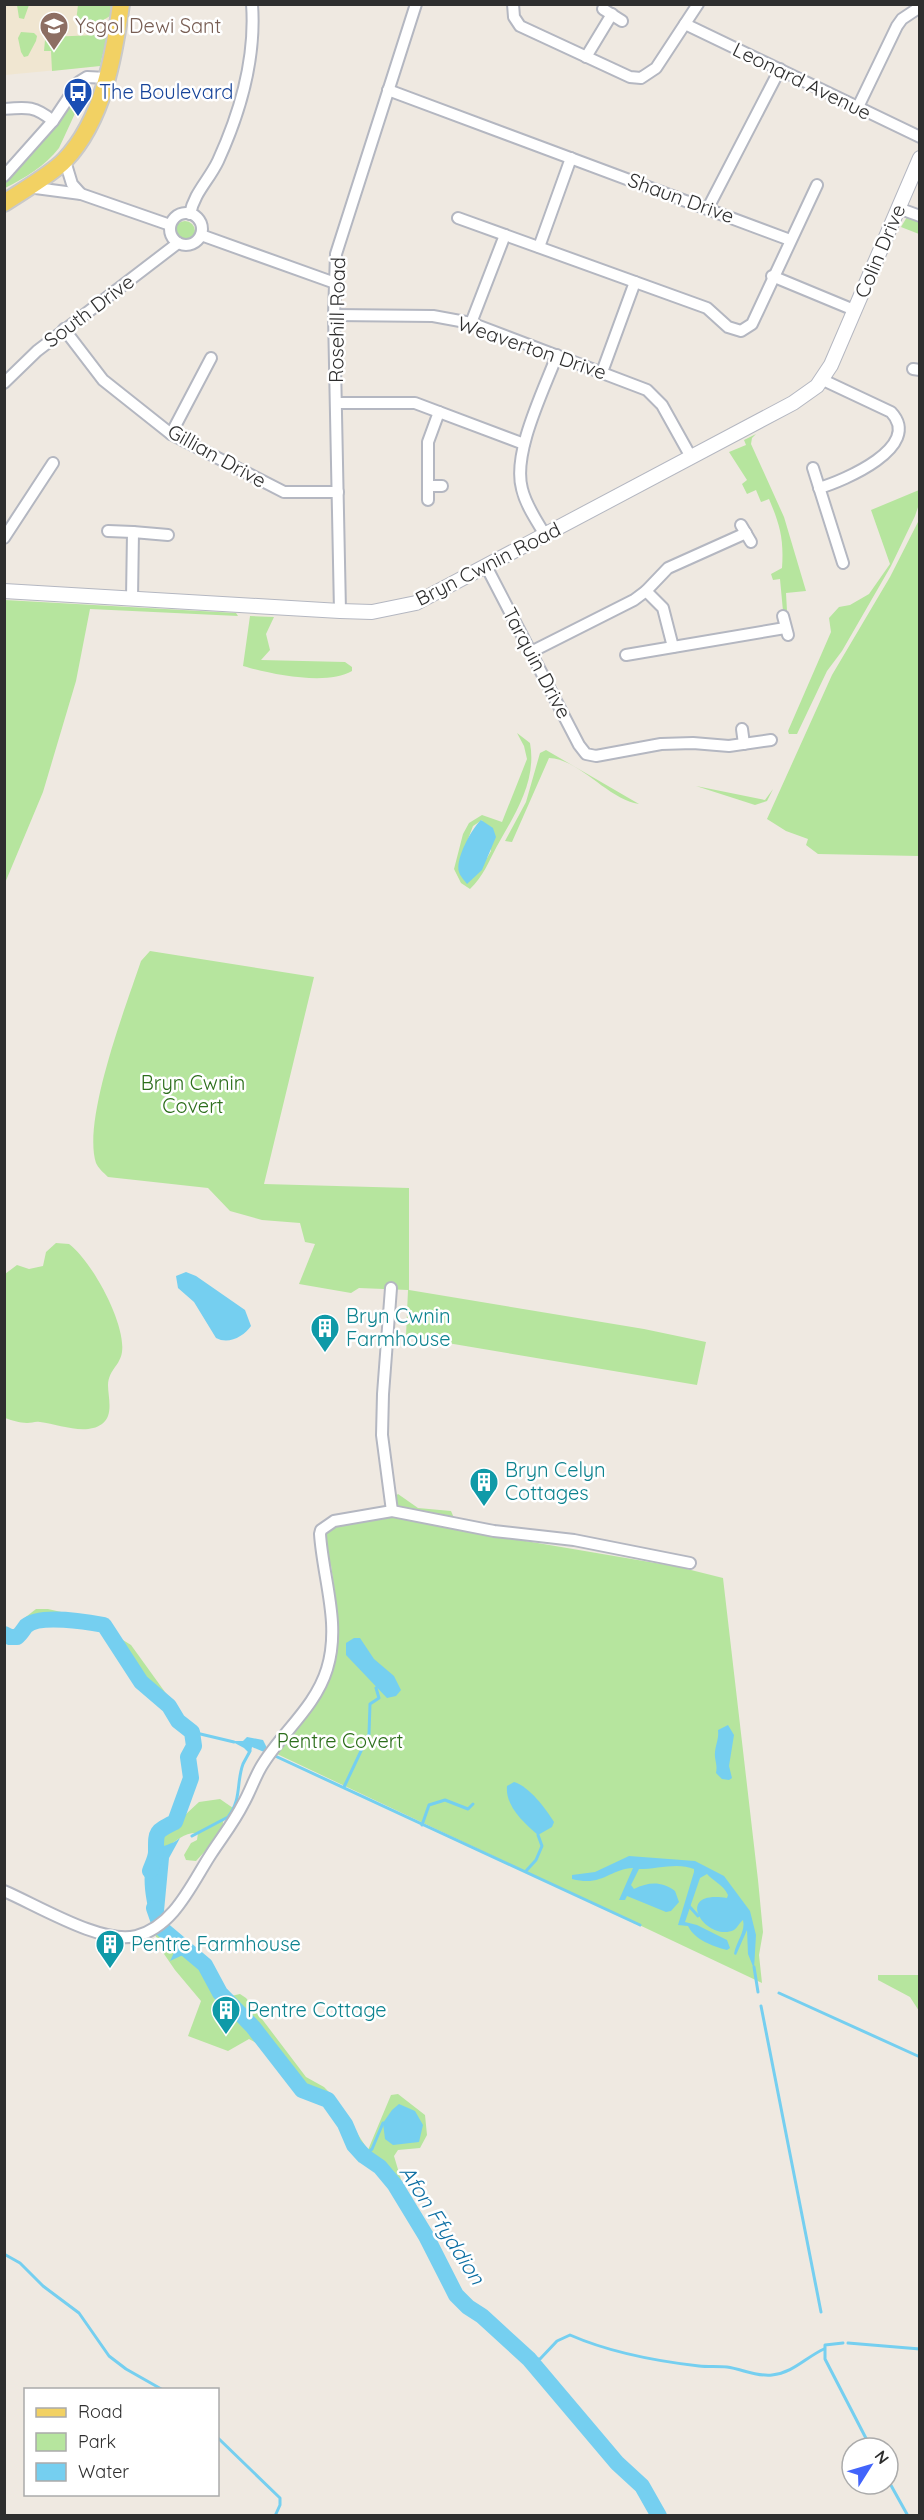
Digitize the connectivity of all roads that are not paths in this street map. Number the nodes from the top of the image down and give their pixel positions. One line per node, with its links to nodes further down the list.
1 (121, 4): 11 (main road)
2 (252, 4): 27 (street)
3 (416, 4): 12 (street, Rosehill Road)
4 (513, 4): 9 (street)
5 (698, 4): 8 (street)
6 (920, 7): 13 (street)
7 (612, 15): 9 (street)
8 (686, 24): 9 (street); 10 (street, Leonard Avenue)
9 (586, 57)
10 (780, 69): 13 (street, Leonard Avenue); 25 (street)
11 (107, 78): 15 (street); 19 (main road)
12 (388, 90): 17 (street, Shaun Drive); 38 (street, Rosehill Road)
13 (858, 107): 16 (street, Leonard Avenue)
14 (4, 109): 15 (street)
15 (53, 121): 20 (street)
16 (920, 137)
17 (571, 158): 25 (street, Shaun Drive); 35 (street)
18 (920, 158): 26 (street, Colin Drive)
19 (65, 161): 22 (main road); 23 (street)
20 (4, 176)
21 (817, 185): 33 (street)
22 (27, 187): 23 (street); 24 (main road)
23 (81, 194): 30 (street)
24 (4, 203)
25 (708, 208): 33 (street, Shaun Drive)
26 (898, 208): 28 (street); 39 (street, Colin Drive)
27 (190, 214): 30 (street); 31 (street)
28 (920, 216)
29 (458, 218): 32 (street)
30 (170, 225): 34 (street)
31 (201, 235): 34 (street); 38 (street)
32 (505, 235): 35 (street); 41 (street)
33 (790, 240): 36 (street)
34 (178, 243): 42 (street, South Drive)
35 (539, 248): 37 (street)
36 (772, 276): 37 (street); 39 (street)
37 (635, 282): 45 (street)
38 (335, 283): 40 (street, Rosehill Road)
39 (854, 310): 46 (street, Bryn Cwnin Road)
40 (334, 315): 41 (street, Weaverton Drive); 48 (street, Rosehill Road)
41 (471, 323): 43 (street, Weaverton Drive)
42 (64, 329): 47 (street, South Drive); 50 (street, Gillian Drive)
43 (557, 355): 45 (street, Weaverton Drive); 51 (street)
44 (211, 358): 50 (street)
45 (602, 372): 52 (street, Weaverton Drive)
46 (823, 380): 52 (street, Bryn Cwnin Road); 57 (street)
47 (4, 383)
48 (336, 403): 49 (street); 58 (street, Rosehill Road)
49 (440, 412): 51 (street); 55 (street)
50 (171, 434): 58 (street, Gillian Drive)
51 (524, 444): 64 (street)
52 (691, 457): 64 (street, Bryn Cwnin Road)
53 (53, 463): 65 (street)
54 (813, 468): 57 (street)
55 (429, 486): 56 (street); 59 (street)
56 (442, 486)
57 (819, 488): 66 (street)
58 (338, 492): 71 (street, Rosehill Road)
59 (428, 500)
60 (108, 531): 61 (street)
61 (133, 532): 63 (street); 70 (street)
62 (746, 533): 69 (street)
63 (168, 535)
64 (545, 535): 67 (street, Bryn Cwnin Road)
65 (4, 538)
66 (843, 563)
67 (486, 566): 71 (street, Bryn Cwnin Road); 74 (street, Tarquin Drive)
68 (4, 591): 70 (street, Bryn Cwnin Road)
69 (646, 591): 73 (street); 74 (street)
70 (132, 597): 71 (street, Bryn Cwnin Road)
71 (340, 612)
72 (783, 616): 73 (street)
73 (673, 647): 75 (street)
74 (531, 652): 78 (street, Tarquin Drive)
75 (626, 656)
76 (742, 729): 78 (street)
77 (771, 740): 78 (street)
78 (744, 744)
79 (391, 1288): 80 (street)
80 (392, 1511): 81 (street); 82 (street)
81 (690, 1563)
82 (4, 1891)

